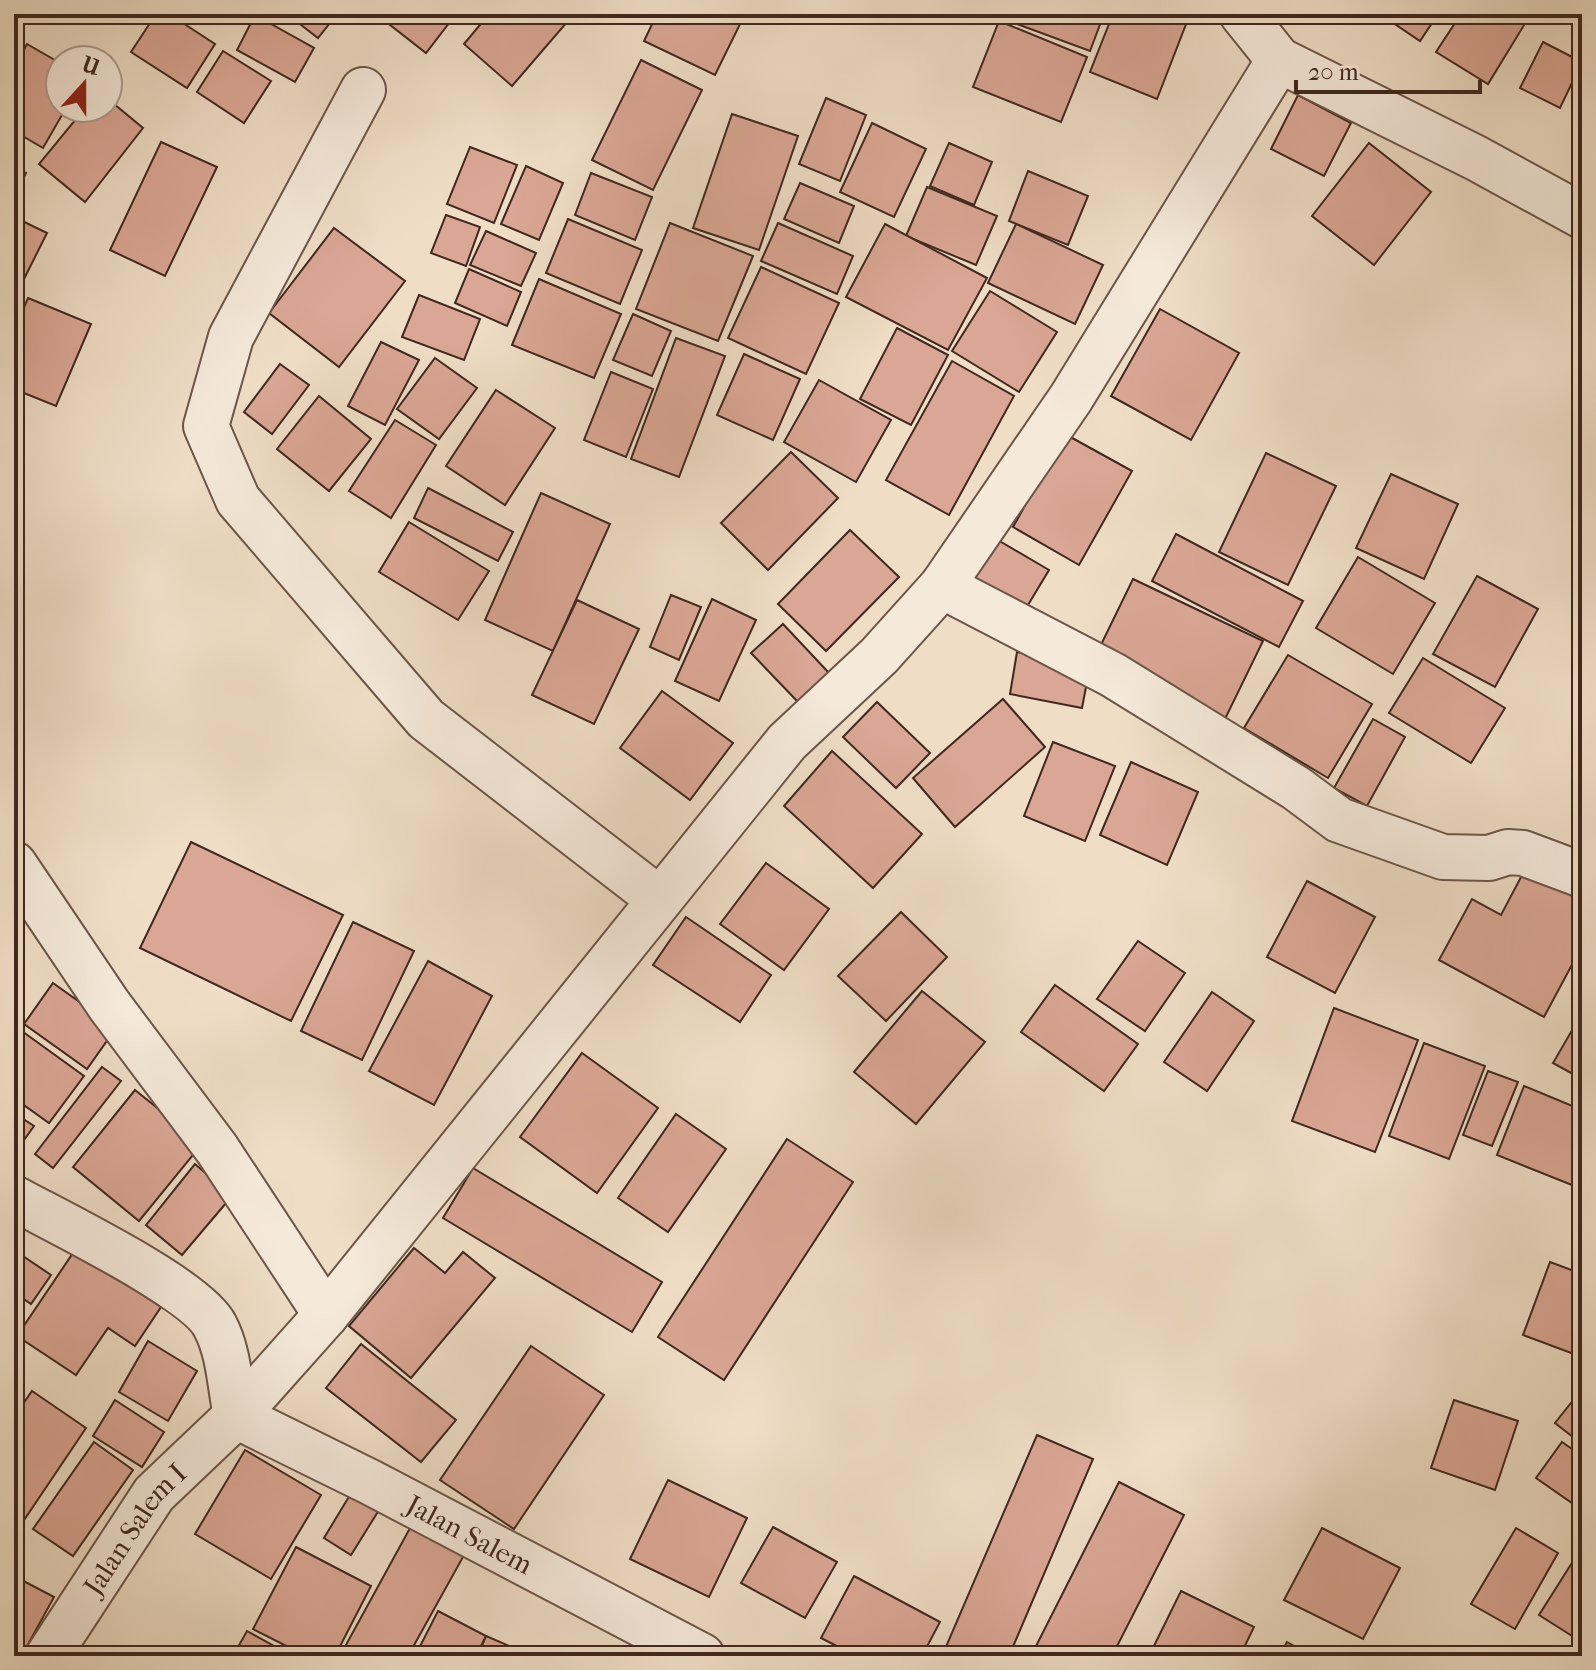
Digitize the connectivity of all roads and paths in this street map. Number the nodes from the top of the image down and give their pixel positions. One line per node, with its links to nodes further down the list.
1 (1242, 14): 2 (street)
2 (1279, 60): 4 (street); 5 (street, Jalan Salem I)
3 (363, 90): 8 (street)
4 (1582, 216)
5 (942, 586): 7 (street); 8 (street, Jalan Salem I)
6 (14, 864): 10 (street)
7 (1582, 875)
8 (659, 899): 10 (street, Jalan Salem I)
9 (14, 1198): 11 (street)
10 (326, 1315): 11 (street, Jalan Salem I)
11 (236, 1416): 12 (street, Jalan Salem I); 13 (street, Jalan Salem)
12 (48, 1656)
13 (702, 1656)

